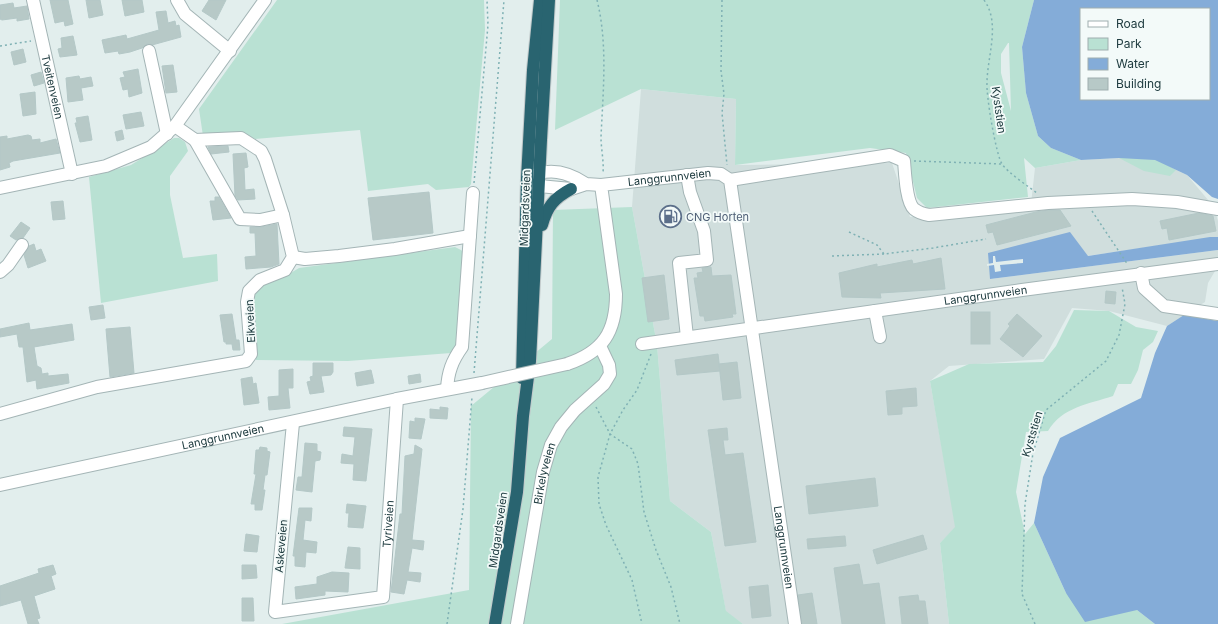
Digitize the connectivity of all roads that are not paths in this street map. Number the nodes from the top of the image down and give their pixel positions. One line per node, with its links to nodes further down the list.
1 (32, 0): 11 (street, Tveitenveien)
2 (177, 0): 7 (street)
3 (265, 0): 7 (street)
4 (540, 0): 13 (highway, Midgardsveien)
5 (549, 0): 10 (highway, Midgardsveien)
6 (149, 51): 8 (street)
7 (230, 51): 8 (street)
8 (171, 130): 9 (street); 11 (street)
9 (195, 140): 22 (street); 22 (street)
10 (539, 171): 13 (street); 15 (street, Langgrunnveien); 17 (highway, Midgardsveien)
11 (72, 174): 18 (street)
12 (687, 175): 14 (street, Langgrunnveien); 16 (street, Langgrunnveien); 33 (street)
13 (527, 178): 17 (street, Langgrunnveien); 40 (highway, Midgardsveien)
14 (730, 180): 21 (street); 32 (street, Langgrunnveien)
15 (586, 184): 16 (street, Langgrunnveien); 19 (street, Langgrunnveien)
16 (601, 185): 36 (street)
17 (539, 186): 19 (street, Langgrunnveien); 24 (highway, Midgardsveien)
18 (0, 188)
19 (571, 189): 24 (highway)
20 (473, 193): 23 (street)
21 (1218, 209)
22 (283, 215): 26 (street)
23 (470, 236): 26 (street); 37 (street)
24 (537, 241): 40 (highway, Midgardsveien)
25 (22, 245): 29 (street)
26 (293, 256): 39 (street, Eikveien)
27 (1218, 264): 28 (street, Langgrunnveien)
28 (1136, 271): 30 (street, Langgrunnveien); 31 (street)
29 (0, 272)
30 (875, 311): 32 (street, Langgrunnveien); 34 (street)
31 (1218, 314)
32 (753, 328): 33 (street, Langgrunnveien); 46 (street, Langgrunnveien)
33 (687, 337): 35 (street, Langgrunnveien)
34 (880, 337)
35 (642, 344)
36 (600, 346): 37 (street, Langgrunnveien, bridge); 45 (street, Birkelyveien)
37 (446, 389): 38 (street, Langgrunnveien)
38 (397, 399): 41 (street, Langgrunnveien); 43 (street, Tyriveien)
39 (0, 414)
40 (523, 416): 44 (highway, Midgardsveien)
41 (293, 423): 42 (street, Langgrunnveien); 43 (street, Askeveien)
42 (0, 485)
43 (332, 604)
44 (495, 624)
45 (517, 624)
46 (795, 624)

